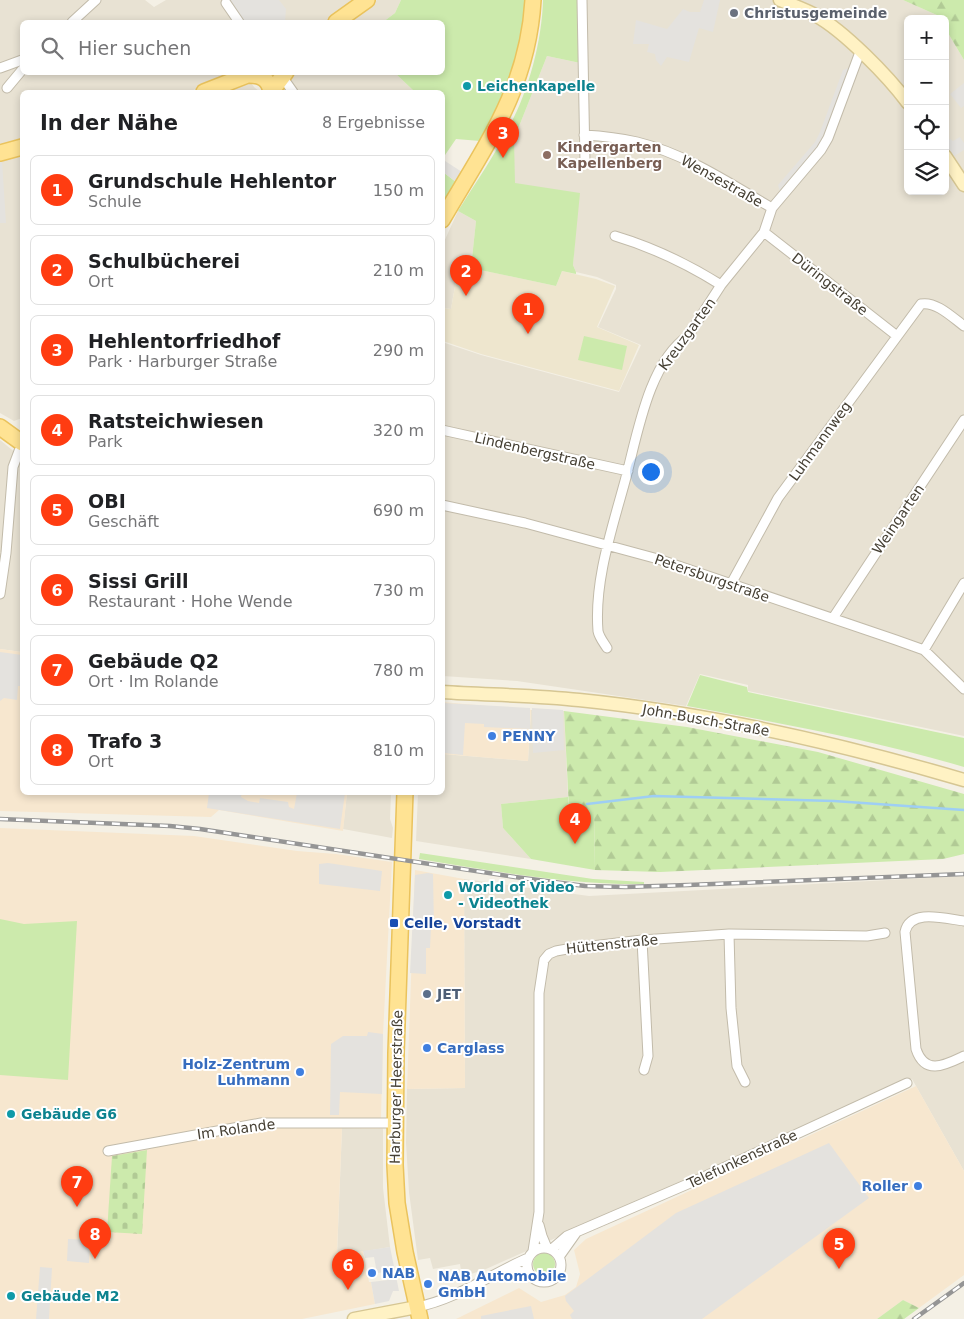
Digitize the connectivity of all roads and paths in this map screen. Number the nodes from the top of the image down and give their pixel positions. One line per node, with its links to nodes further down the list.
1 (96, 0): 7 (street)
2 (367, 0): 9 (main road)
3 (533, 0): 31 (main road)
4 (582, 0): 24 (street)
5 (780, 0): 10 (main road)
6 (226, 3): 8 (street)
7 (74, 20)
8 (239, 20)
9 (339, 20)
10 (860, 52): 23 (main road); 30 (street, Kreuzgarten)
11 (20, 61): 12 (street)
12 (0, 68)
13 (20, 72): 18 (street)
14 (249, 75): 19 (main road)
15 (257, 75): 20 (main road)
16 (282, 75): 21 (main road)
17 (284, 75): 22 (street)
18 (7, 88)
19 (209, 90)
20 (270, 90)
21 (272, 90)
22 (292, 90)
23 (904, 98)
24 (584, 135): 27 (street); 30 (street, Wensestraße)
25 (20, 148): 26 (main road)
26 (0, 153)
27 (585, 162)
28 (949, 162): 29 (main road)
29 (964, 185)
30 (772, 208): 32 (street, Kreuzgarten)
31 (445, 215)
32 (764, 232): 34 (street, Kreuzgarten); 36 (street, Düringstraße)
33 (615, 236): 34 (street)
34 (721, 285): 40 (street, Kreuzgarten)
35 (964, 326): 36 (street, Luhmannweg)
36 (897, 336): 44 (street, Luhmannweg)
37 (964, 420): 46 (street, Weingarten)
38 (445, 431): 40 (street, Lindenbergstraße)
39 (20, 450): 45 (street)
40 (628, 471): 42 (street, Kreuzgarten)
41 (445, 506): 42 (street, Petersburgstraße)
42 (608, 545): 44 (street, Petersburgstraße); 47 (street, Kreuzgarten)
43 (964, 583): 48 (street)
44 (731, 584): 46 (street, Petersburgstraße)
45 (0, 594)
46 (832, 618): 48 (street, Petersburgstraße)
47 (607, 648)
48 (924, 650): 49 (street, Petersburgstraße)
49 (964, 689)
50 (445, 692): 51 (main road, John-Busch-Straße)
51 (964, 780)
52 (405, 795): 61 (main road, Harburger Heerstraße)
53 (964, 921): 57 (street)
54 (885, 933): 55 (street, Hüttenstraße)
55 (729, 934): 56 (street, Hüttenstraße); 59 (street)
56 (642, 940): 58 (street); 63 (street, Hüttenstraße)
57 (964, 1056)
58 (644, 1070)
59 (745, 1082)
60 (908, 1083): 64 (street, Telefunkenstraße)
61 (394, 1123): 62 (street, Im Rolande); 70 (main road, Harburger Heerstraße)
62 (108, 1151)
63 (538, 1222): 65 (street); 66 (street)
64 (576, 1233): 65 (street, Telefunkenstraße); 67 (street, Telefunkenstraße)
65 (549, 1249): 66 (street, Telefunkenstraße); 67 (street)
66 (530, 1255): 68 (street, Telefunkenstraße); 69 (street)
67 (559, 1257): 69 (street, Telefunkenstraße)
68 (500, 1273): 69 (street, Telefunkenstraße); 70 (street, Telefunkenstraße)
69 (529, 1273)
70 (418, 1313): 71 (main road)
71 (354, 1319)

